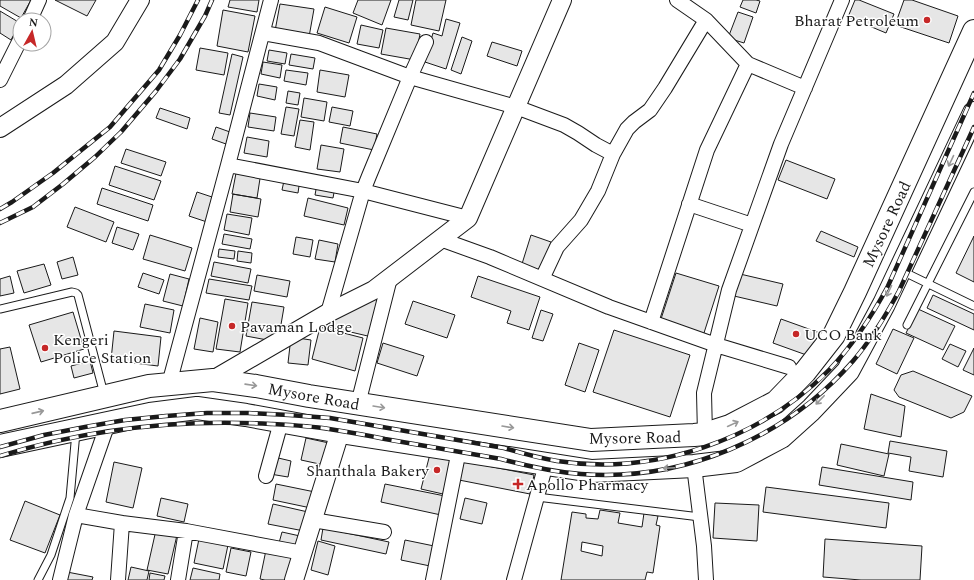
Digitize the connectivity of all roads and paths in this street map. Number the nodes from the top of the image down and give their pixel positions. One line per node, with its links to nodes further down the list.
1 (39, 0): 7 (street)
2 (140, 0): 19 (street)
3 (271, 0): 10 (street)
4 (562, 0): 17 (street)
5 (677, 0): 8 (street)
6 (842, 0): 16 (street)
7 (34, 12)
8 (706, 20): 13 (street); 20 (street)
9 (974, 32): 48 (highway, Mysore Road, one-way to 9)
10 (263, 33): 14 (street); 21 (street)
11 (426, 42): 14 (street)
12 (14, 52): 15 (street)
13 (748, 64): 16 (street); 24 (street)
14 (410, 76): 17 (street); 22 (street)
15 (0, 80)
16 (805, 88): 26 (street)
17 (516, 107): 20 (street); 25 (street)
18 (974, 113): 28 (highway, Mysore Road, one-way to 28)
19 (0, 128)
20 (613, 154): 30 (street)
21 (228, 165): 22 (street); 40 (street)
22 (363, 191): 25 (street); 34 (street)
23 (974, 192): 31 (lane)
24 (689, 204): 26 (street); 35 (street)
25 (468, 218): 27 (street)
26 (752, 225): 37 (street)
27 (440, 240): 29 (street); 30 (street)
28 (900, 270): 31 (lane); 52 (highway, Mysore Road, one-way to 52)
29 (390, 278): 34 (street); 42 (street)
30 (542, 279): 35 (street)
31 (928, 284): 32 (lane); 36 (lane)
32 (974, 306)
33 (0, 309): 41 (lane)
34 (328, 313): 39 (street)
35 (652, 322): 37 (street)
36 (907, 325)
37 (716, 345): 38 (street); 48 (street)
38 (789, 367)
39 (212, 380): 40 (highway, Mysore Road); 42 (highway, Mysore Road, one-way to 42)
40 (169, 384): 41 (highway, Mysore Road)
41 (104, 396): 43 (highway, Mysore Road, one-way to 41)
42 (358, 404): 48 (highway, Mysore Road, one-way to 48)
43 (0, 421)
44 (282, 422): 45 (highway, Mysore Road); 47 (highway, Mysore Road); 53 (street)
45 (108, 423): 46 (highway, Mysore Road); 55 (street)
46 (76, 430): 49 (highway, Mysore Road); 62 (lane)
47 (340, 432): 50 (highway, Mysore Road); 57 (street)
48 (705, 434)
49 (0, 446)
50 (459, 450): 51 (highway, Mysore Road); 67 (street)
51 (546, 464): 52 (highway, Mysore Road, one-way to 51); 54 (street)
52 (694, 466): 56 (street)
53 (266, 476)
54 (537, 497): 56 (lane); 68 (street)
55 (76, 515): 58 (street); 63 (street)
56 (700, 517): 69 (street)
57 (313, 520): 60 (street); 61 (street)
58 (122, 523): 59 (street); 64 (street)
59 (186, 531): 61 (street); 65 (street)
60 (384, 532)
61 (303, 553): 66 (street)
62 (38, 580)
63 (60, 580)
64 (118, 580)
65 (178, 580)
66 (294, 580)
67 (433, 580)
68 (514, 580)
69 (706, 580)

